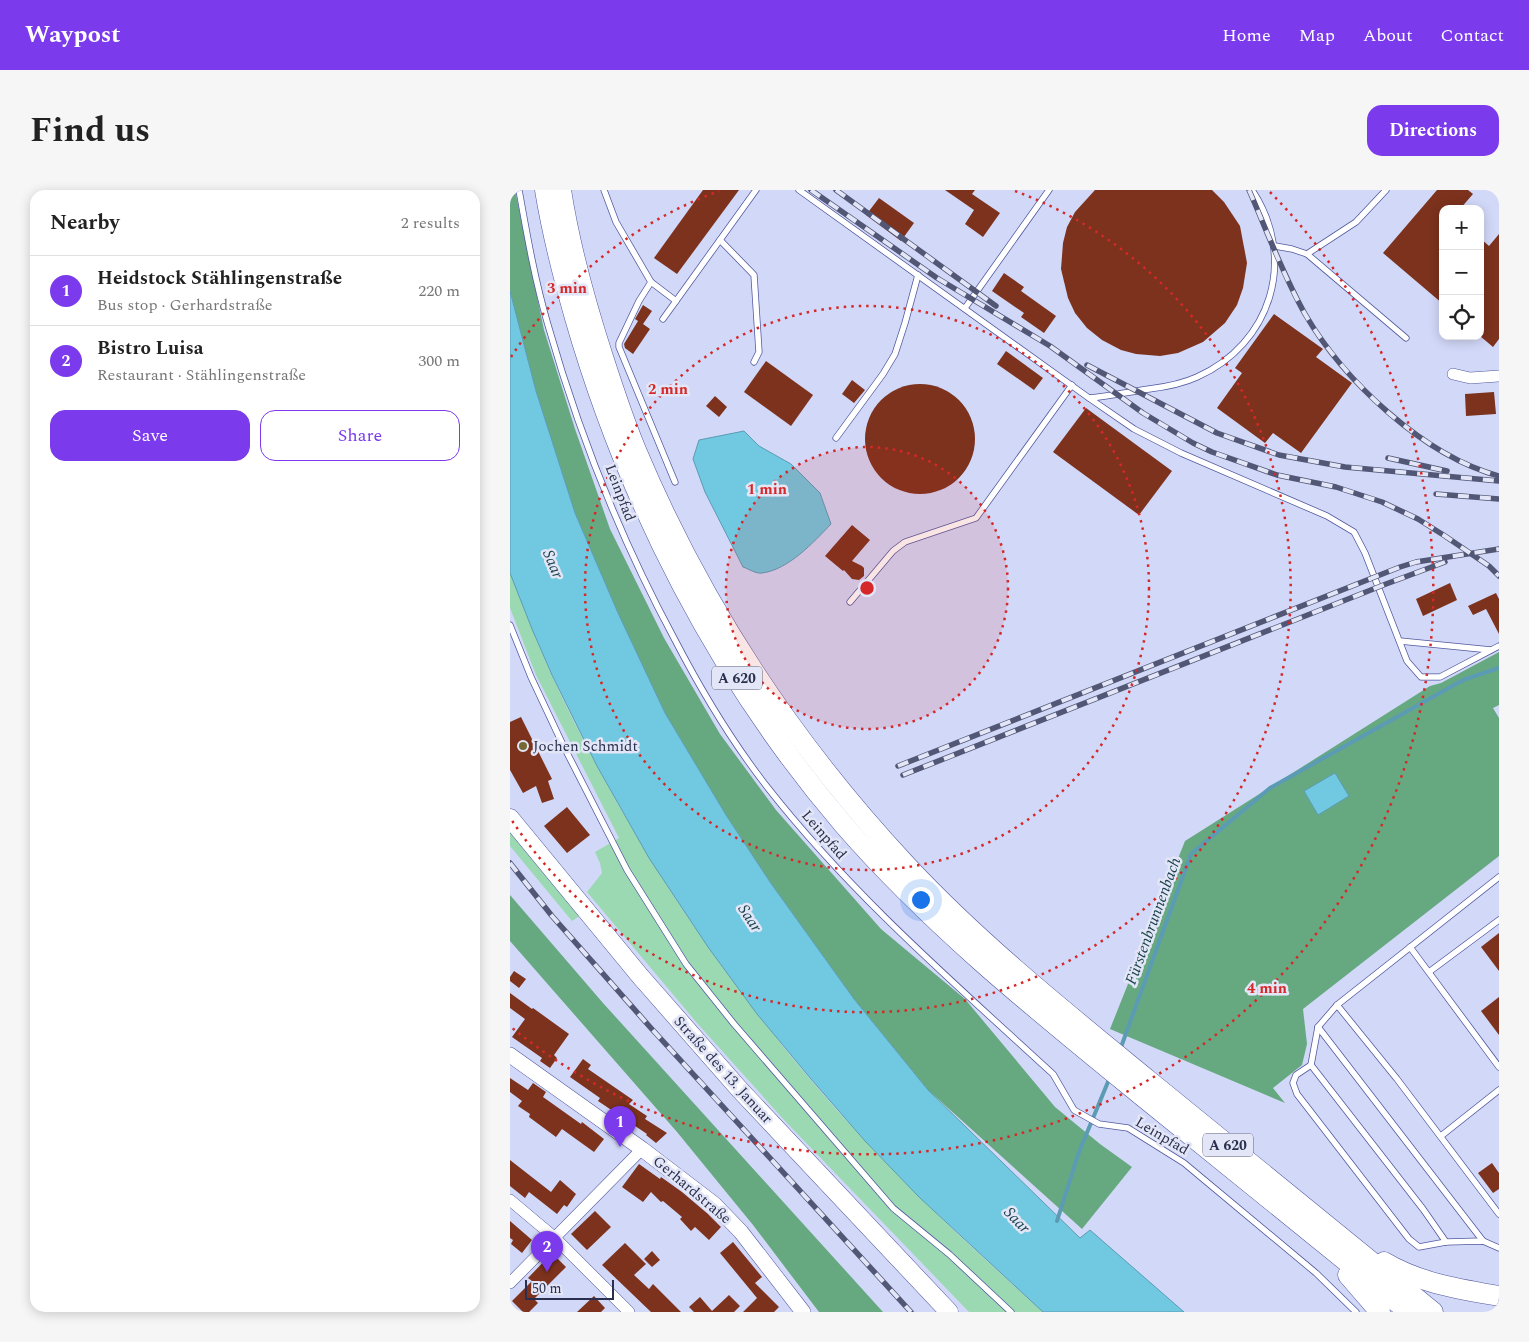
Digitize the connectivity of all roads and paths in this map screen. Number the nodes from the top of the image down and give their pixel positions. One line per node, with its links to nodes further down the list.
1 (519, 190): 58 (lane, Leinpfad)
2 (545, 190): 38 (highway, A 620)
3 (561, 190): 38 (highway, A 620)
4 (604, 190): 14 (lane)
5 (756, 190): 10 (lane)
6 (799, 190): 13 (lane)
7 (1049, 190): 16 (lane)
8 (1252, 190): 11 (lane)
9 (1386, 190): 12 (lane)
10 (720, 240): 15 (lane); 19 (lane)
11 (1275, 246): 12 (lane); 23 (lane)
12 (1307, 254): 18 (lane)
13 (918, 275): 16 (lane); 24 (lane)
14 (651, 282): 15 (lane); 25 (lane)
15 (676, 301): 17 (lane)
16 (965, 308): 22 (lane)
17 (663, 319)
18 (1406, 338)
19 (754, 362)
20 (1453, 374): 21 (street)
21 (1499, 376)
22 (1072, 385): 23 (lane); 26 (lane)
23 (1089, 398): 28 (lane)
24 (836, 438)
25 (675, 482)
26 (850, 602)
27 (510, 625): 57 (lane)
28 (1400, 641): 30 (lane); 30 (lane)
29 (1499, 646): 30 (lane)
30 (1491, 650)
31 (510, 818): 56 (main road, Straße des 13. Januar)
32 (1499, 876): 34 (lane)
33 (1499, 920): 35 (lane)
34 (1410, 947): 35 (lane); 36 (lane)
35 (1429, 972): 41 (lane)
36 (1337, 1005): 37 (lane); 43 (lane)
37 (1318, 1027): 40 (lane); 49 (lane)
38 (1102, 1054): 47 (highway, A 620)
39 (510, 1055): 44 (street, Gerhardstraße)
40 (1310, 1064): 50 (lane); 50 (lane)
41 (1499, 1067)
42 (1499, 1090): 43 (lane)
43 (1441, 1136): 46 (lane)
44 (642, 1149): 48 (street); 55 (street, Gerhardstraße)
45 (510, 1200): 48 (street)
46 (1499, 1214)
47 (1320, 1231): 53 (highway); 59 (highway); 60 (highway, A 620); 61 (highway, A 620)
48 (554, 1237): 52 (street); 54 (street)
49 (1483, 1241): 50 (lane); 51 (lane)
50 (1446, 1242)
51 (1499, 1248)
52 (510, 1283)
53 (1499, 1296)
54 (629, 1312)
55 (803, 1312)
56 (949, 1312)
57 (1011, 1312)
58 (1356, 1312)
59 (1380, 1312)
60 (1408, 1312)
61 (1433, 1312)

